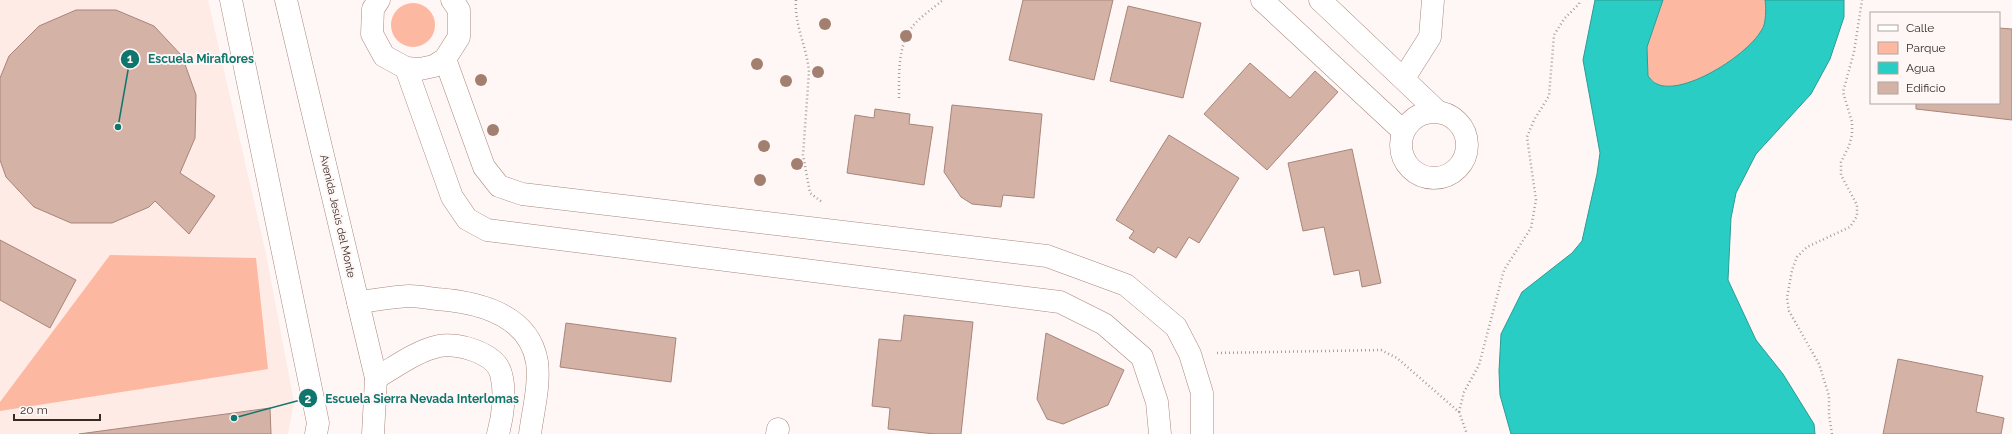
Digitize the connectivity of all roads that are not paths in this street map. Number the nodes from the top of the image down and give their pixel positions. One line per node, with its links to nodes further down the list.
1 (231, 0): 15 (street)
2 (286, 0): 13 (street, Avenida Jesús del Monte)
3 (452, 0): 8 (street)
4 (1262, 0): 12 (street)
5 (1320, 0): 10 (street)
6 (1433, 0): 10 (street)
7 (375, 3): 9 (street)
8 (445, 59): 9 (street); 20 (street)
9 (406, 68): 19 (street)
10 (1404, 78): 11 (street)
11 (1437, 111): 12 (street); 12 (street)
12 (1403, 131)
13 (358, 302): 14 (street, Avenida Jesús del Monte); 18 (street)
14 (376, 378): 16 (street, Avenida Jesús del Monte); 17 (street)
15 (316, 434)
16 (373, 434)
17 (498, 434)
18 (530, 434)
19 (1160, 434)
20 (1202, 434)

